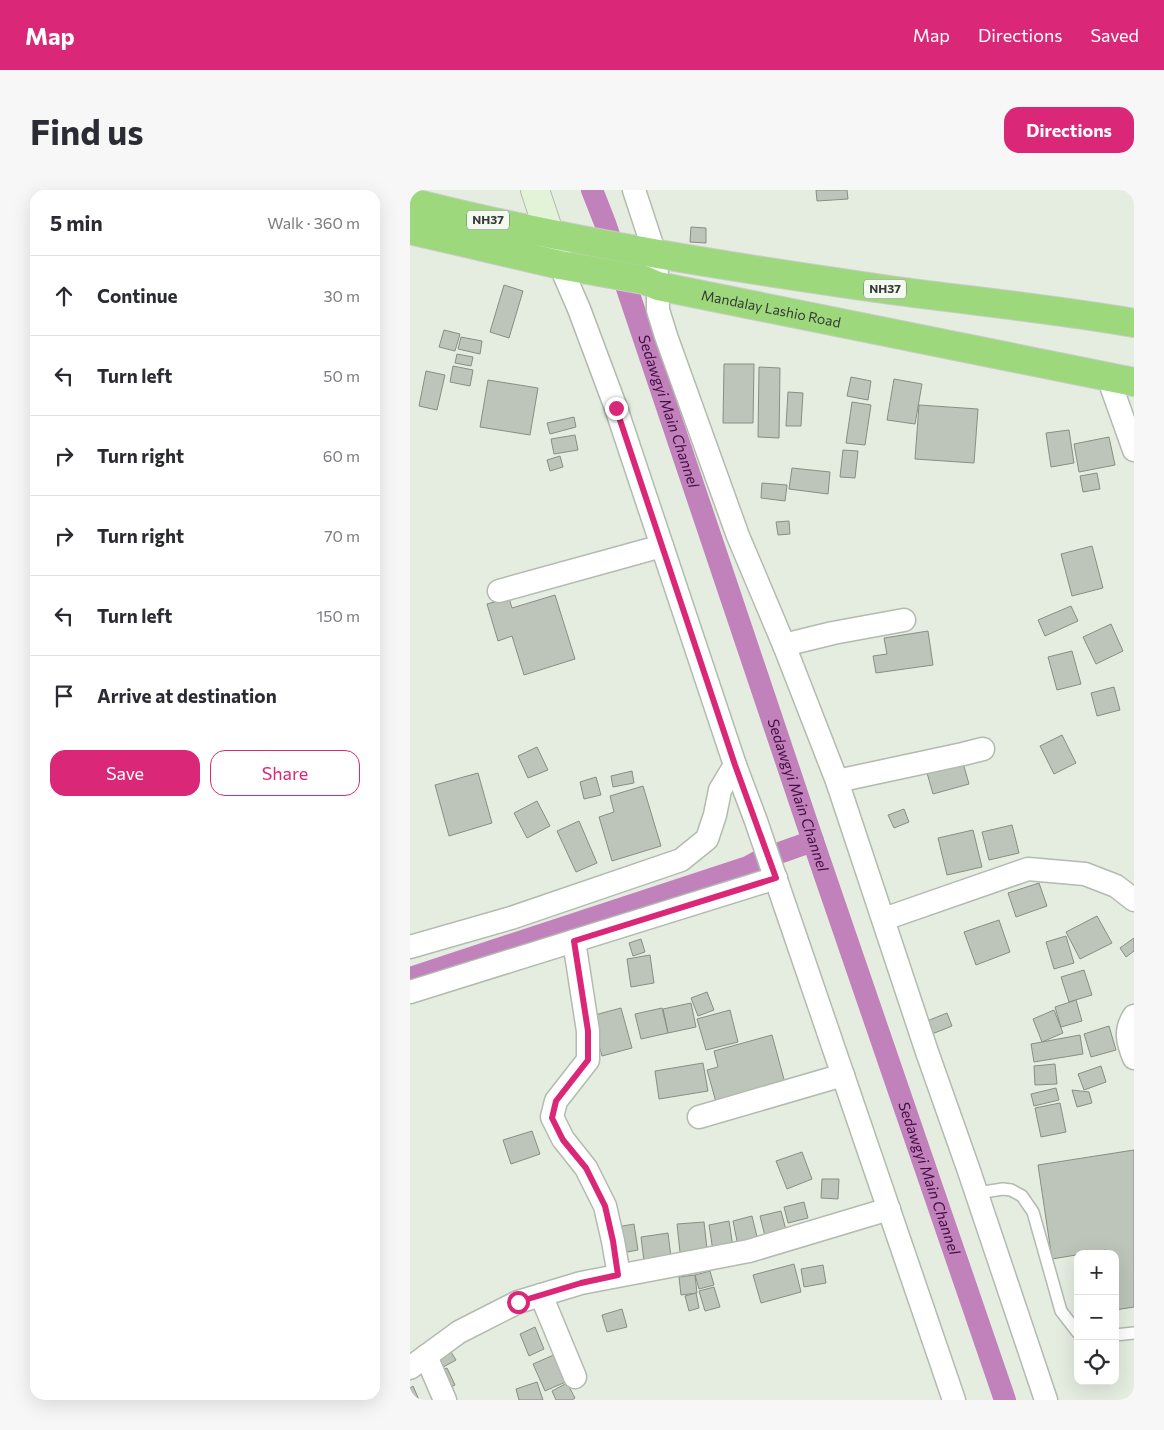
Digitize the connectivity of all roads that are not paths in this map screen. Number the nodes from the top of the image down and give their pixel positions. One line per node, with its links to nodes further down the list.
1 (536, 190): 5 (street)
2 (634, 190): 6 (street)
3 (410, 202): 5 (highway, NH37)
4 (410, 230): 7 (highway, Mandalay Lashio Road / NH37)
5 (558, 235): 6 (highway, NH37); 7 (street)
6 (646, 252): 8 (street); 9 (highway, NH37)
7 (570, 266): 8 (highway, Mandalay Lashio Road / NH37); 13 (street)
8 (651, 283): 10 (highway, Mandalay Lashio Road / NH37); 16 (street)
9 (1134, 323)
10 (1108, 377): 11 (highway, Mandalay Lashio Road / NH37); 12 (street)
11 (1134, 382)
12 (1134, 450)
13 (662, 546): 14 (street); 18 (street)
14 (499, 591)
15 (904, 620): 16 (street)
16 (784, 645): 19 (street)
17 (983, 749): 19 (street)
18 (735, 765): 20 (street); 24 (street)
19 (837, 781): 22 (street)
20 (776, 878): 23 (street); 28 (street)
21 (1134, 900): 22 (street)
22 (884, 919): 30 (street)
23 (574, 941): 25 (street); 32 (street)
24 (410, 947)
25 (410, 992)
26 (1134, 1016): 27 (street)
27 (1134, 1058)
28 (843, 1075): 29 (street); 31 (street)
29 (699, 1117)
30 (977, 1193): 34 (lane); 41 (street)
31 (889, 1209): 32 (street); 40 (street)
32 (618, 1275): 33 (street)
33 (541, 1295): 37 (street); 38 (street)
34 (1074, 1328)
35 (1134, 1333): 36 (lane)
36 (1119, 1335)
37 (418, 1362): 39 (street)
38 (575, 1377)
39 (446, 1400)
40 (954, 1400)
41 (1046, 1400)

